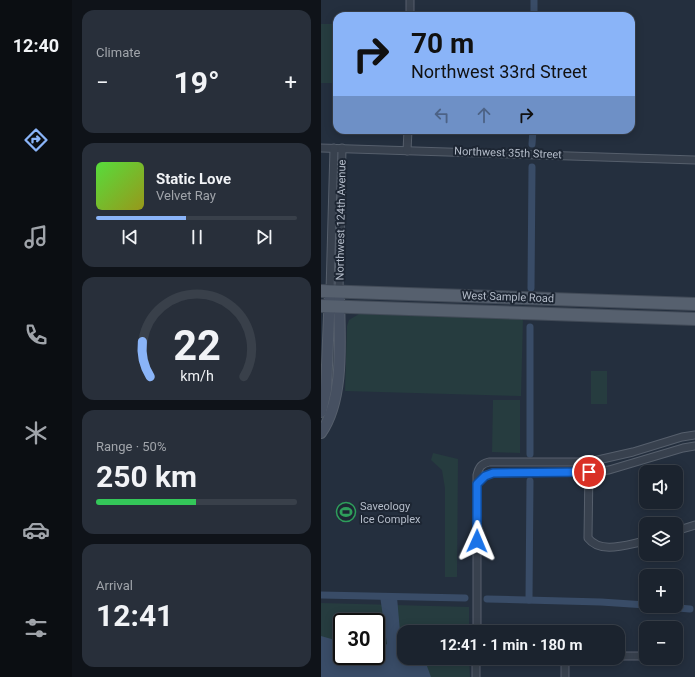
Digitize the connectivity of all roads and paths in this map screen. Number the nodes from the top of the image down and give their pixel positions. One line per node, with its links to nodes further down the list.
1 (410, 0): 2 (street)
2 (410, 12)
3 (407, 134): 7 (street)
4 (321, 148): 5 (street, Northwest 35th Street)
5 (333, 148): 6 (street, Northwest 35th Street); 9 (street, Northwest 124th Avenue)
6 (342, 148): 7 (street, Northwest 35th Street); 9 (street, Northwest 124th Avenue)
7 (407, 151): 8 (street, Northwest 35th Street)
8 (695, 160)
9 (330, 291): 10 (main road, West Sample Road); 11 (street)
10 (695, 304)
11 (330, 307): 12 (main road, West Sample Road); 13 (street); 14 (street)
12 (695, 319)
13 (321, 412)
14 (321, 433)
15 (695, 435): 17 (street)
16 (695, 446): 18 (street)
17 (589, 462): 18 (street); 19 (street)
18 (589, 472): 19 (street); 22 (street)
19 (477, 484): 23 (street)
20 (695, 525): 21 (street)
21 (683, 529)
22 (639, 542)
23 (477, 625)
24 (625, 656): 25 (street)
25 (639, 656)
26 (476, 665): 28 (street)
27 (565, 665): 29 (street)
28 (476, 677)
29 (565, 677)

